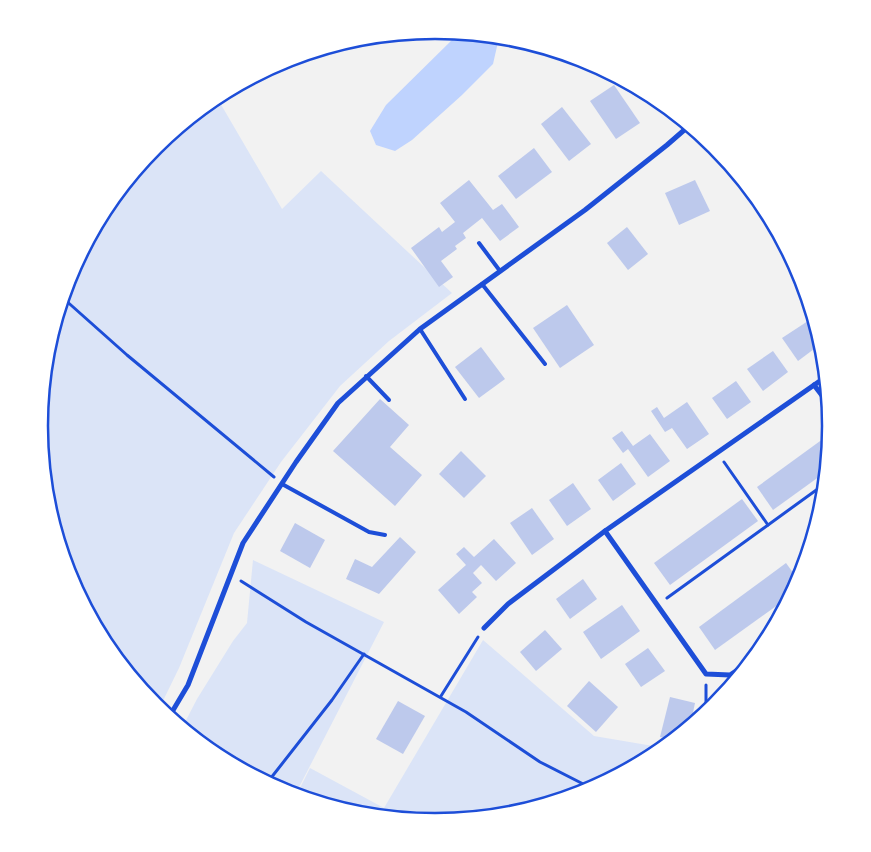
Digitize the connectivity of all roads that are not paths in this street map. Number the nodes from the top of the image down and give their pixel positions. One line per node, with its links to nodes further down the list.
1 (684, 130): 3 (street)
2 (479, 243): 3 (lane)
3 (500, 271): 4 (street)
4 (482, 284): 5 (street); 6 (lane)
5 (420, 329): 7 (street); 11 (lane)
6 (545, 364)
7 (366, 376): 12 (lane); 13 (street)
8 (820, 381): 9 (street)
9 (814, 385): 10 (street); 14 (street)
10 (821, 395)
11 (465, 399)
12 (389, 400)
13 (282, 484): 15 (lane); 18 (street)
14 (605, 531): 16 (street); 17 (street)
15 (385, 535)
16 (484, 628)
17 (735, 672)
18 (173, 710)

